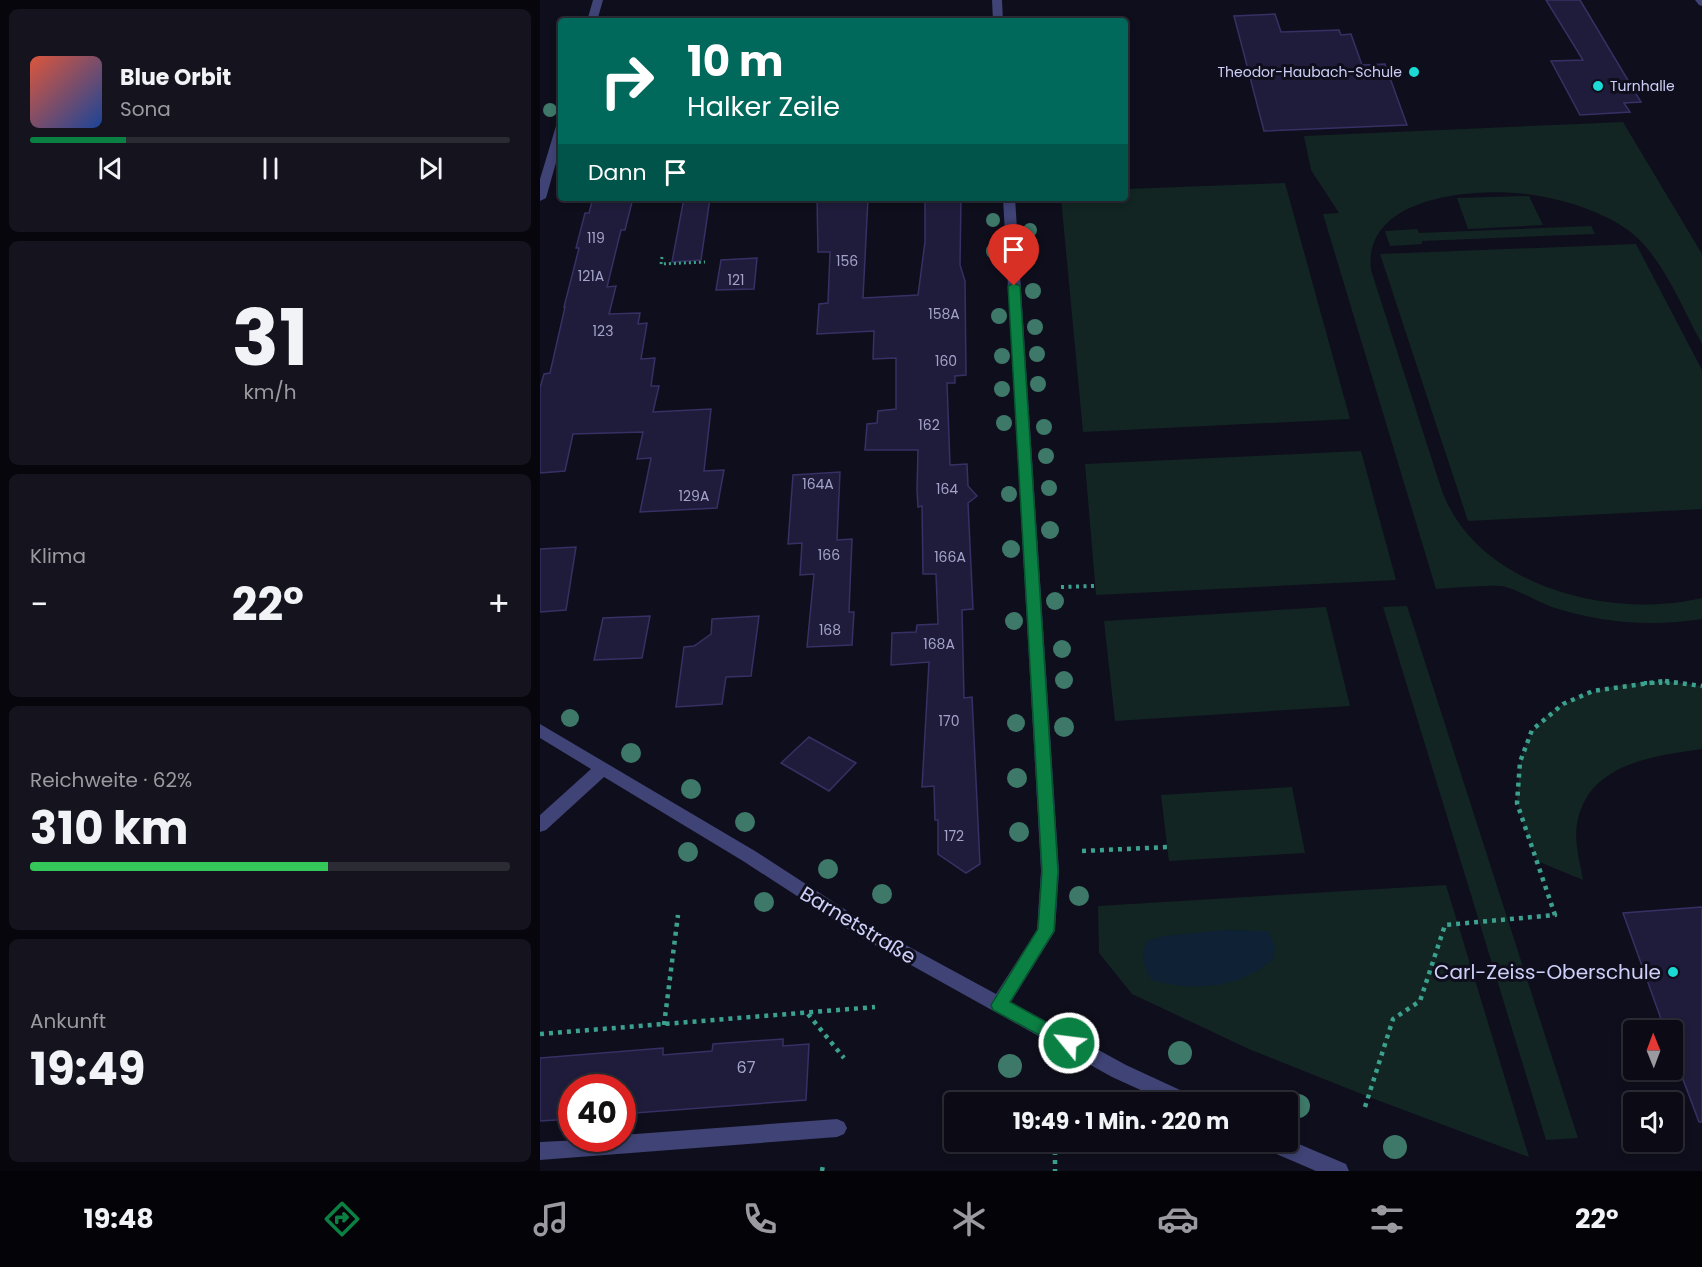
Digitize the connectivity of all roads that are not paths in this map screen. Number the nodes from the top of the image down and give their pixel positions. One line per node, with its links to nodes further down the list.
1 (598, 0): 3 (street)
2 (997, 0): 4 (street)
3 (593, 18)
4 (998, 18)
5 (558, 135): 6 (street)
6 (551, 155): 7 (street)
7 (540, 198)
8 (1009, 201): 12 (street)
9 (540, 730): 10 (street, Barnetstraße)
10 (603, 768): 11 (street); 12 (street, Barnetstraße)
11 (541, 824)
12 (999, 1005): 13 (street, Barnetstraße)
13 (1164, 1092)
14 (837, 1128): 15 (street)
15 (540, 1151)
16 (1295, 1152): 17 (street)
17 (1339, 1171)

